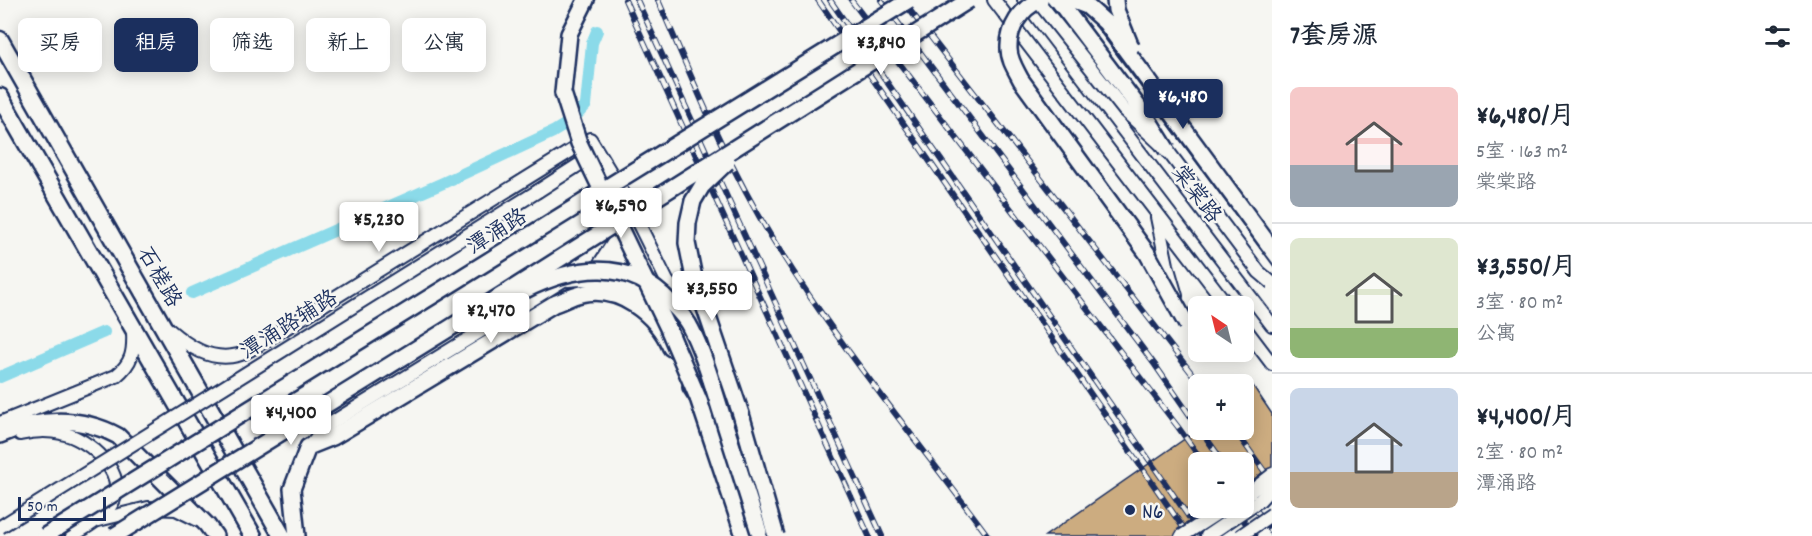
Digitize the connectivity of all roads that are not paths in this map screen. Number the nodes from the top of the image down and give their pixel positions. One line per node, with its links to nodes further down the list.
1 (586, 0): 31 (main road, bridge)
2 (909, 0): 43 (main road, 潭涌路, bridge)
3 (969, 0): 13 (main road, bridge)
4 (994, 0): 17 (street, 棠棠路)
5 (1024, 0): 26 (street, 棠棠路)
6 (1038, 0): 14 (street, bridge); 25 (main road, bridge)
7 (1058, 0): 14 (main road, bridge)
8 (1071, 0): 11 (main road, bridge); 20 (street)
9 (1115, 0): 11 (main road, bridge)
10 (0, 40): 24 (main road, 石槎路)
11 (1141, 70): 19 (main road, bridge)
12 (0, 97): 27 (main road)
13 (776, 123): 18 (main road, bridge); 53 (main road, bridge)
14 (1167, 150): 22 (street, bridge)
15 (597, 153): 16 (street); 24 (street); 41 (street, 潭涌路辅路, bridge)
16 (626, 198): 18 (street); 52 (street)
17 (1156, 213): 23 (street, 棠棠路); 25 (street)
18 (607, 228): 21 (street); 28 (main road, bridge)
19 (1272, 249)
20 (1272, 275)
21 (564, 280): 34 (street); 50 (street)
22 (1272, 283)
23 (1220, 296)
24 (163, 325): 47 (main road, 石槎路)
25 (1187, 325)
26 (1272, 325)
27 (133, 328): 32 (street); 46 (main road)
28 (450, 328): 45 (main road, bridge); 51 (main road, bridge)
29 (1254, 340): 30 (street)
30 (1272, 364)
31 (698, 398): 34 (main road, bridge); 49 (main road)
32 (0, 423)
33 (0, 436): 40 (street); 42 (main road)
34 (308, 447): 48 (main road)
35 (1272, 475): 37 (street, bridge)
36 (1272, 487): 55 (street, bridge)
37 (1254, 488)
38 (1272, 514): 56 (street, bridge)
39 (1210, 518): 54 (street, bridge)
40 (98, 520): 42 (street); 44 (street)
41 (0, 526)
42 (211, 530)
43 (45, 536)
44 (72, 536)
45 (114, 536)
46 (253, 536)
47 (282, 536)
48 (297, 536)
49 (744, 536)
50 (755, 536)
51 (761, 536)
52 (769, 536)
53 (776, 536)
54 (1182, 536)
55 (1208, 536)
56 (1240, 536)

